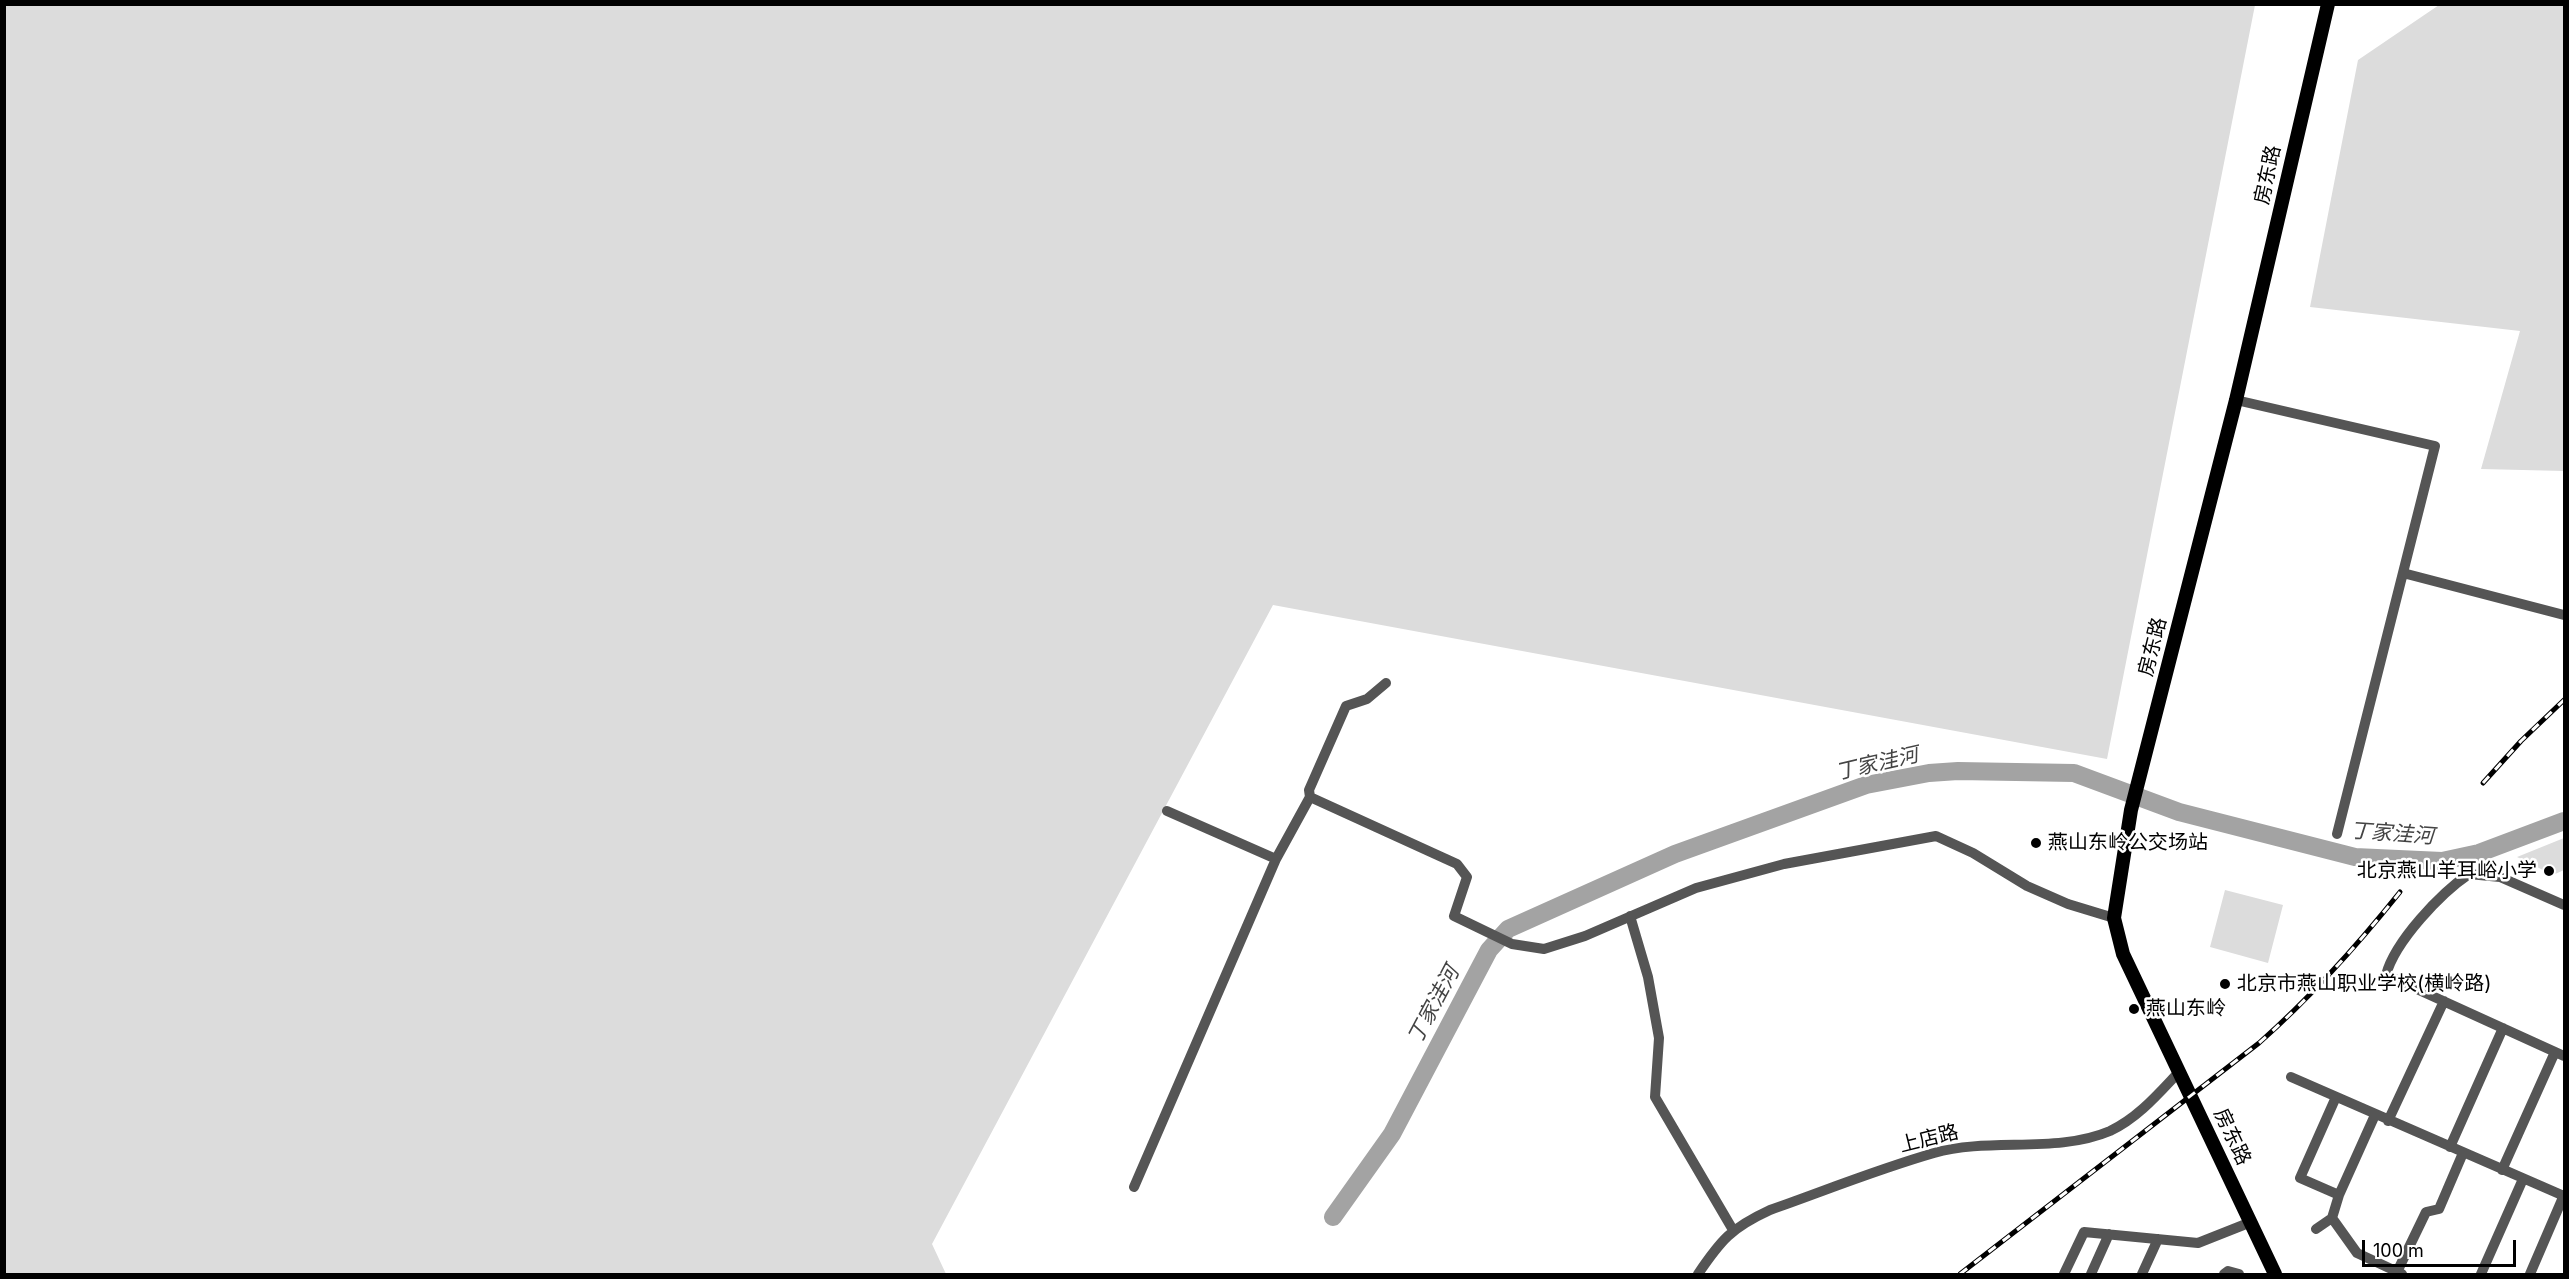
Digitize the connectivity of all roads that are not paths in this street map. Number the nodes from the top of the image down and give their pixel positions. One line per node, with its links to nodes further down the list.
1 (2328, 4): 2 (main road, 房东路)
2 (2236, 400): 3 (street); 12 (main road, 房东路)
3 (2403, 573): 4 (street); 8 (street)
4 (2565, 615)
5 (1386, 683): 6 (street)
6 (1310, 797): 9 (street); 11 (street)
7 (1167, 811): 9 (street)
8 (2337, 834)
9 (1276, 860): 25 (street)
10 (2565, 905): 13 (street)
11 (1630, 916): 12 (street); 31 (street)
12 (2114, 918): 16 (main road, 房东路)
13 (2444, 1002): 14 (street); 20 (street)
14 (2503, 1028): 15 (street); 21 (street)
15 (2560, 1054): 23 (street)
16 (2179, 1072): 29 (main road, 房东路); 31 (street, 上店路)
17 (2291, 1077): 18 (street)
18 (2336, 1097): 19 (street); 26 (street)
19 (2375, 1115): 20 (street); 26 (street)
20 (2388, 1121): 21 (street)
21 (2450, 1147): 22 (street)
22 (2463, 1153): 23 (street); 34 (street)
23 (2502, 1170): 24 (street)
24 (2523, 1179): 27 (street); 42 (street)
25 (1134, 1187)
26 (2338, 1195): 28 (street)
27 (2564, 1196): 43 (street)
28 (2332, 1218): 30 (street); 34 (street)
29 (2250, 1222): 33 (street); 41 (main road, 房东路)
30 (2316, 1229)
31 (1733, 1230): 35 (street, 上店路)
32 (2109, 1234): 33 (street); 36 (street); 37 (street)
33 (2158, 1239): 38 (street)
34 (2399, 1273)
35 (1698, 1275)
36 (2064, 1275)
37 (2091, 1275)
38 (2142, 1275)
39 (2224, 1275): 40 (street)
40 (2239, 1275)
41 (2276, 1275)
42 (2481, 1275)
43 (2530, 1275)

